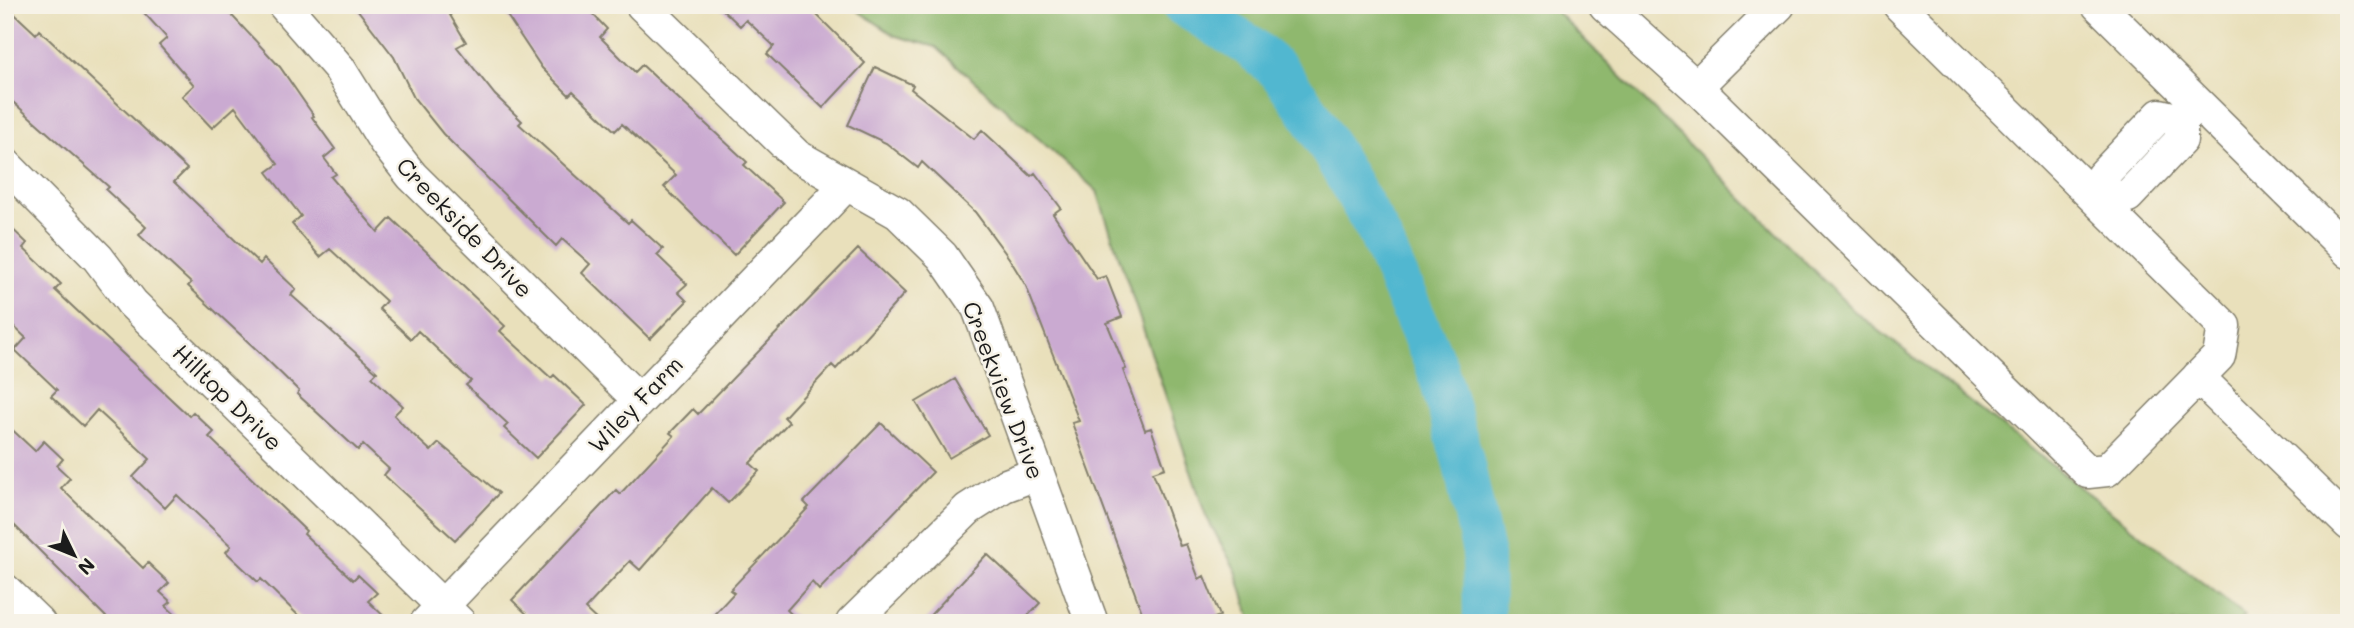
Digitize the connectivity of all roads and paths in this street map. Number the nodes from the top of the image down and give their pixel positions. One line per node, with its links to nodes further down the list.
1 (284, 5): 14 (street, Creekside Drive)
2 (642, 5): 10 (street, Creekview Drive)
3 (1605, 5): 7 (street)
4 (1779, 5): 7 (street)
5 (1899, 5): 11 (street)
6 (2098, 5): 8 (street)
7 (1696, 87): 13 (street)
8 (2189, 112): 11 (street); 12 (street)
9 (5, 164): 18 (street, Hilltop Drive)
10 (845, 186): 14 (street, Wiley Farm); 15 (street, Creekview Drive)
11 (2101, 201): 13 (street)
12 (2349, 252)
13 (2198, 377): 16 (street)
14 (639, 400): 18 (street, Wiley Farm)
15 (1036, 474): 20 (street); 21 (street, Creekview Drive)
16 (2349, 524)
17 (5, 590): 19 (street)
18 (442, 617)
19 (39, 623)
20 (852, 623)
21 (1092, 623)

